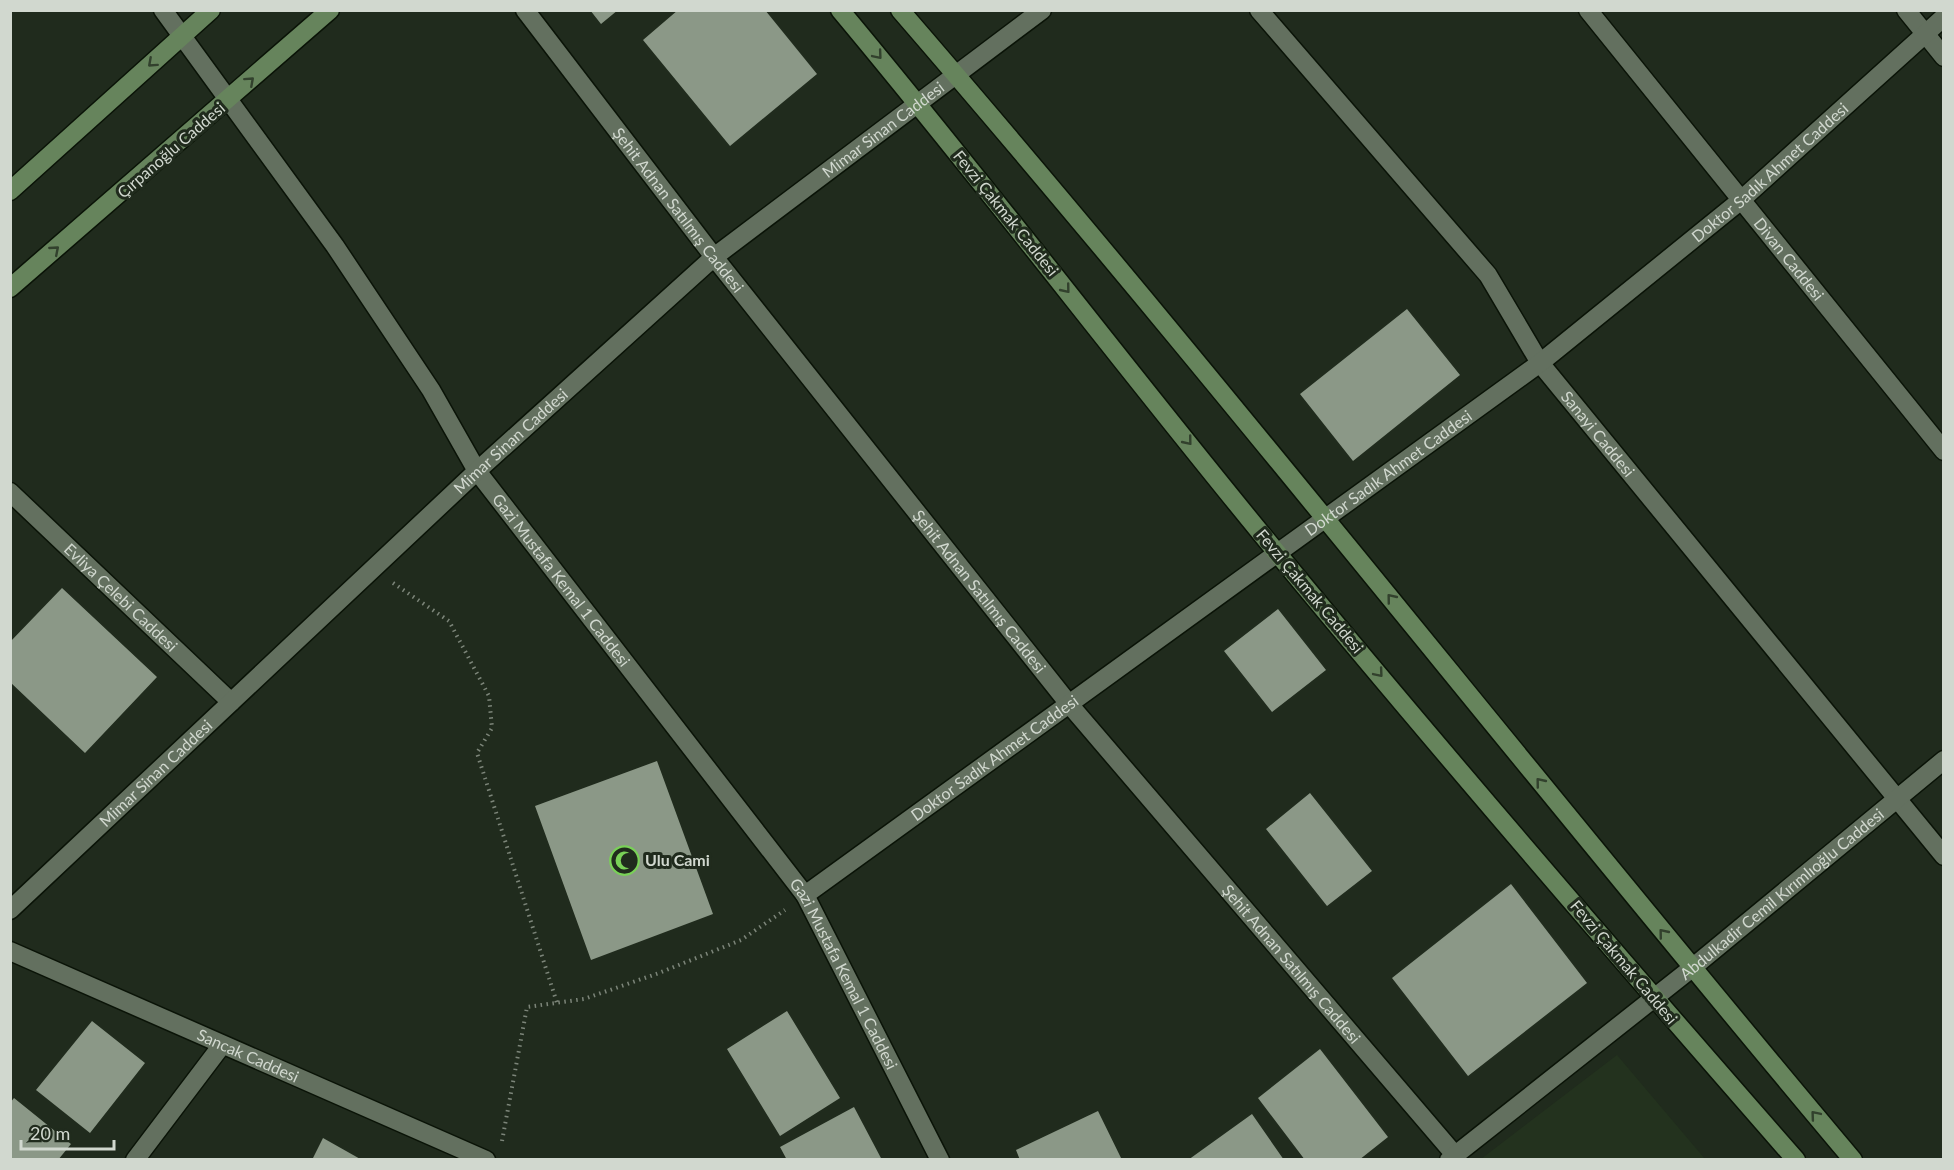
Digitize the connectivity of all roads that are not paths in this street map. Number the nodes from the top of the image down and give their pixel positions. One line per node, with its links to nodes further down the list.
1 (163, 10): 13 (street, Gazi Mustafa Kemal 1 Caddesi)
2 (211, 10): 13 (main road)
3 (330, 10): 16 (main road, Çırpanoğlu Caddesi, one-way to 3)
4 (525, 10): 20 (street, Şehit Adnan Satılmış Caddesi)
5 (840, 10): 17 (main road, Fevzi Çakmak Caddesi, one-way to 17)
6 (900, 10): 15 (main road)
7 (1042, 10): 15 (street, Mimar Sinan Caddesi)
8 (1258, 10): 22 (street, Sanayi Caddesi)
9 (1588, 10): 19 (street, Divan Caddesi)
10 (1906, 10): 12 (street)
11 (1944, 17): 12 (street, Doktor Sadık Ahmet Caddesi)
12 (1923, 34): 14 (street); 19 (street, Doktor Sadık Ahmet Caddesi)
13 (182, 36): 16 (street, Gazi Mustafa Kemal 1 Caddesi); 18 (main road, one-way to 18)
14 (1944, 57)
15 (957, 76): 17 (street, Mimar Sinan Caddesi); 26 (main road)
16 (228, 101): 21 (main road, Çırpanoğlu Caddesi, one-way to 16); 24 (street, Gazi Mustafa Kemal 1 Caddesi)
17 (919, 104): 20 (street, Mimar Sinan Caddesi); 27 (main road, Fevzi Çakmak Caddesi, one-way to 27)
18 (10, 191)
19 (1740, 201): 22 (street, Doktor Sadık Ahmet Caddesi); 23 (street, Divan Caddesi)
20 (714, 257): 24 (street, Mimar Sinan Caddesi); 29 (street, Şehit Adnan Satılmış Caddesi)
21 (10, 288)
22 (1540, 363): 26 (street, Doktor Sadık Ahmet Caddesi); 31 (street, Sanayi Caddesi)
23 (1944, 451)
24 (477, 471): 28 (street, Mimar Sinan Caddesi); 33 (street, Gazi Mustafa Kemal 1 Caddesi)
25 (10, 492): 28 (street, Evliya Çelebi Caddesi)
26 (1327, 518): 27 (street, Doktor Sadık Ahmet Caddesi); 36 (main road, one-way to 26)
27 (1278, 554): 29 (street, Doktor Sadık Ahmet Caddesi); 37 (main road, Fevzi Çakmak Caddesi, one-way to 37)
28 (231, 702): 34 (street, Mimar Sinan Caddesi)
29 (1069, 704): 33 (street, Doktor Sadık Ahmet Caddesi); 39 (street, Şehit Adnan Satılmış Caddesi)
30 (1944, 760): 31 (street, Abdulkadir Cemil Kırımlıoğlu Caddesi)
31 (1896, 798): 32 (street, Sanayi Caddesi); 36 (street, Abdulkadir Cemil Kırımlıoğlu Caddesi)
32 (1944, 856)
33 (805, 896): 42 (street, Gazi Mustafa Kemal 1 Caddesi)
34 (10, 910)
35 (10, 951): 38 (street, Sancak Caddesi)
36 (1692, 968): 37 (street, Abdulkadir Cemil Kırımlıoğlu Caddesi); 44 (main road, one-way to 36)
37 (1654, 998): 39 (street, Abdulkadir Cemil Kırımlıoğlu Caddesi); 43 (main road, Fevzi Çakmak Caddesi)
38 (222, 1045): 40 (street); 41 (street, Sancak Caddesi)
39 (1452, 1157)
40 (135, 1160)
41 (486, 1160)
42 (940, 1160)
43 (1796, 1160)
44 (1853, 1160)

